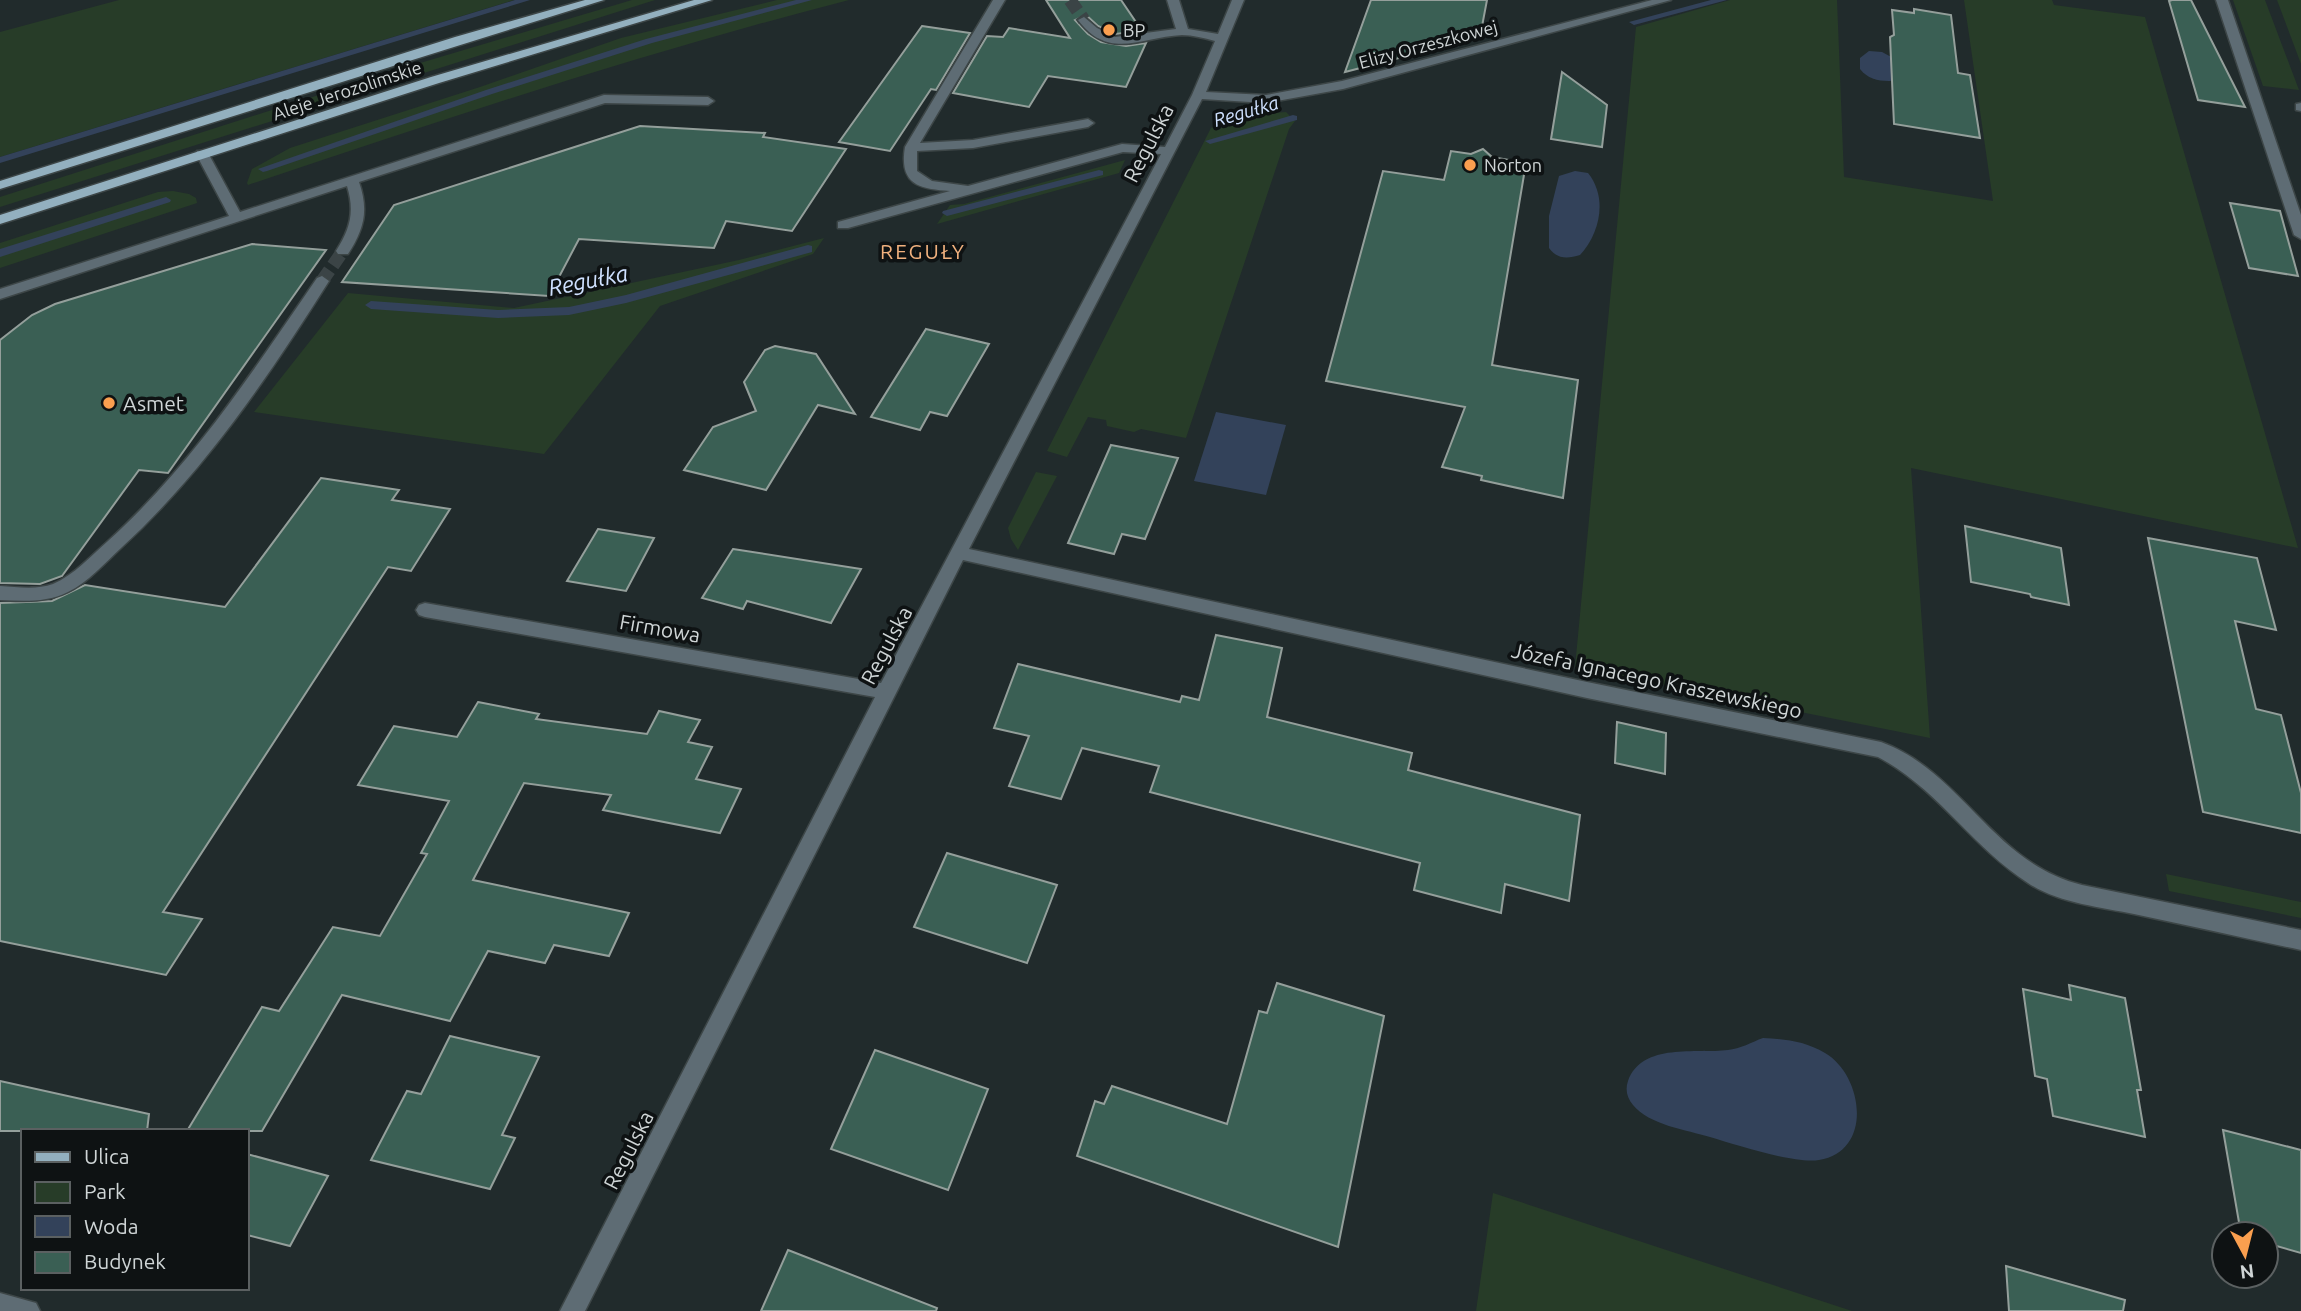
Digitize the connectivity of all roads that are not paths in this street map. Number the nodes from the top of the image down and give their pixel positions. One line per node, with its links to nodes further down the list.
1 (598, 0): 18 (main road, Aleje Jerozolimskie)
2 (706, 0): 16 (main road, Aleje Jerozolimskie)
3 (999, 0): 14 (street)
4 (1173, 0): 9 (street)
5 (1238, 0): 10 (street, Regulska)
6 (1665, 0): 11 (street, Elizy Orzeszkowej)
7 (2222, 0): 23 (street)
8 (1084, 20): 9 (street)
9 (1182, 32): 10 (street)
10 (1222, 39): 11 (street, Regulska)
11 (1198, 95): 15 (street, Regulska)
12 (708, 101): 17 (street)
13 (1087, 122): 14 (street)
14 (911, 147): 19 (street)
15 (1169, 151): 19 (street); 27 (street, Regulska)
16 (202, 154): 20 (street); 21 (main road, Aleje Jerozolimskie)
17 (352, 180): 20 (street); 24 (street)
18 (0, 185)
19 (974, 188): 22 (street)
20 (236, 217): 26 (street)
21 (0, 220)
22 (844, 225)
23 (2301, 235)
24 (343, 251)
25 (322, 281): 28 (street)
26 (0, 294)
27 (960, 553): 30 (street, Regulska); 31 (street, Józefa Ignacego Kraszewskiego)
28 (0, 593)
29 (425, 610): 30 (street, Firmowa)
30 (886, 692): 34 (street, Regulska)
31 (2301, 940)
32 (0, 1305): 33 (street)
33 (28, 1311)
34 (572, 1311)

